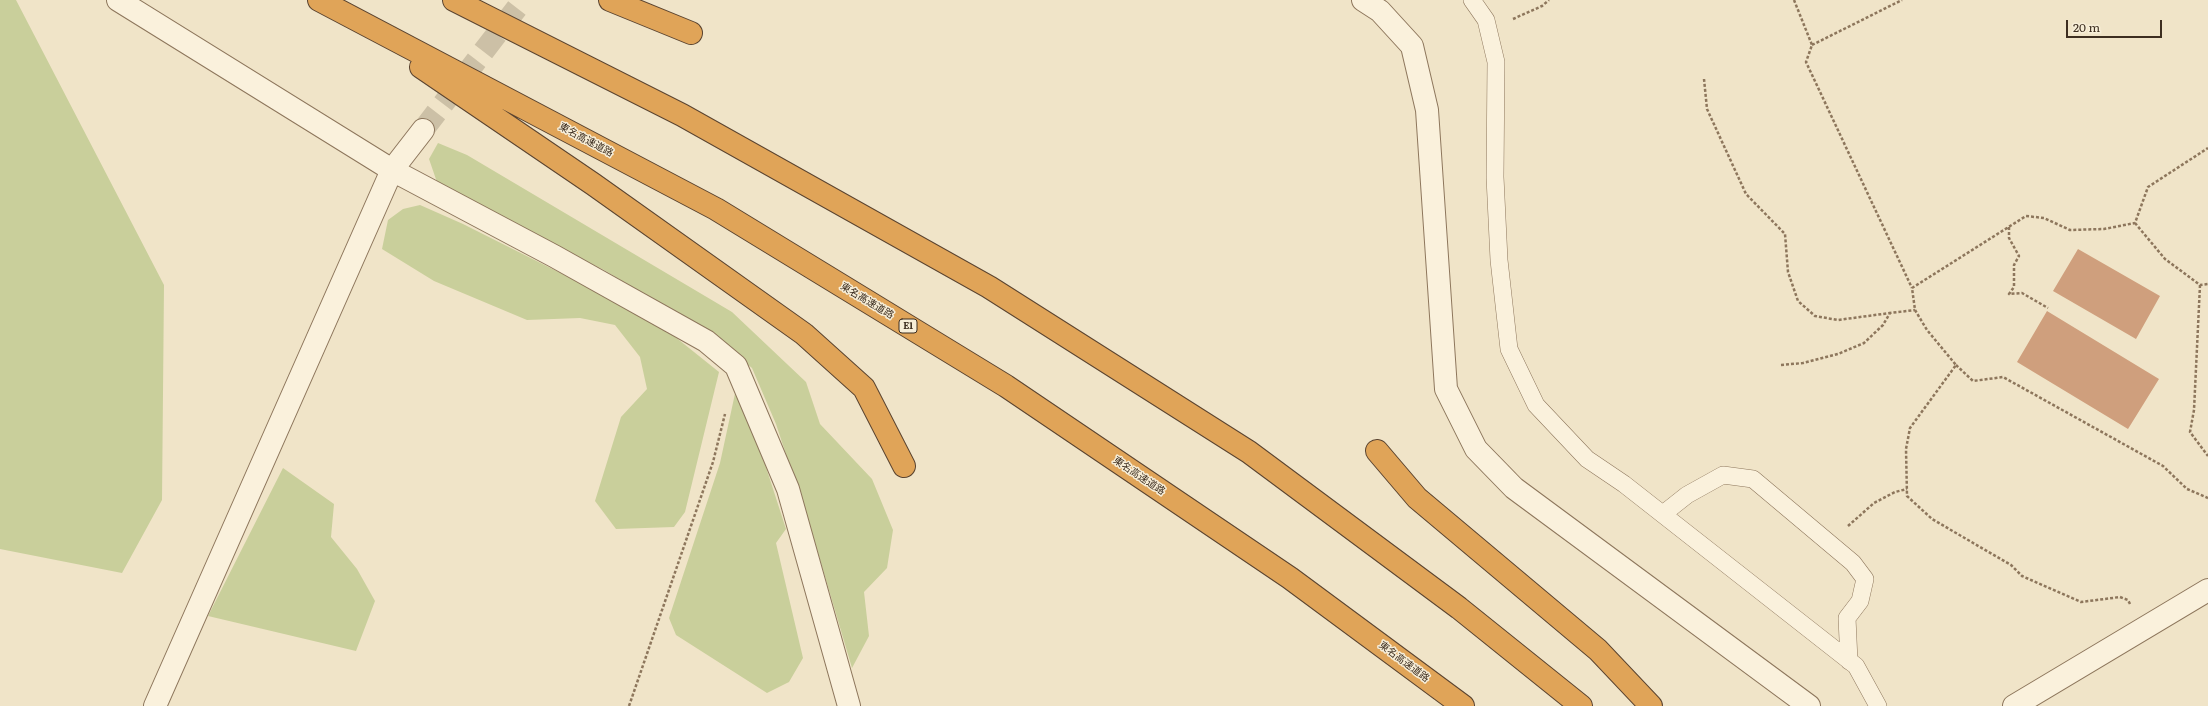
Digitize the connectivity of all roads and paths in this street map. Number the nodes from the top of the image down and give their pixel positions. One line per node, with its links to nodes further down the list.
1 (118, 0): 16 (street)
2 (454, 0): 42 (highway)
3 (610, 0): 11 (highway)
4 (1363, 0): 44 (street)
5 (1472, 0): 10 (lane)
6 (1549, 0): 10 (path)
7 (1794, 0): 12 (path)
8 (1902, 0): 12 (path)
9 (326, 3): 30 (highway); 41 (highway, 東名高速道路 / E1)
10 (1488, 29): 33 (lane)
11 (690, 33)
12 (1812, 45): 21 (path)
13 (1704, 79): 24 (path)
14 (423, 130): 16 (street)
15 (2208, 148): 17 (path)
16 (392, 170): 38 (street); 40 (street)
17 (2135, 223): 18 (path); 20 (path)
18 (2009, 227): 21 (path); 22 (path)
19 (2208, 284): 20 (path)
20 (2200, 285): 29 (path)
21 (1912, 288): 23 (path)
22 (2048, 308)
23 (1915, 310): 24 (path); 26 (path)
24 (1890, 313): 25 (path)
25 (1781, 365)
26 (1956, 365): 31 (path); 32 (path)
27 (725, 411): 39 (path)
28 (1377, 451): 43 (highway)
29 (2208, 456)
30 (904, 466)
31 (1907, 489): 34 (path); 36 (path)
32 (2208, 498)
33 (1663, 514): 34 (lane); 37 (lane)
34 (1832, 544): 37 (lane)
35 (2208, 590): 36 (street)
36 (2146, 627): 46 (street)
37 (1849, 661): 45 (lane)
38 (155, 706)
39 (629, 706)
40 (849, 706)
41 (1463, 706)
42 (1581, 706)
43 (1651, 706)
44 (1809, 706)
45 (1878, 706)
46 (2014, 706)

